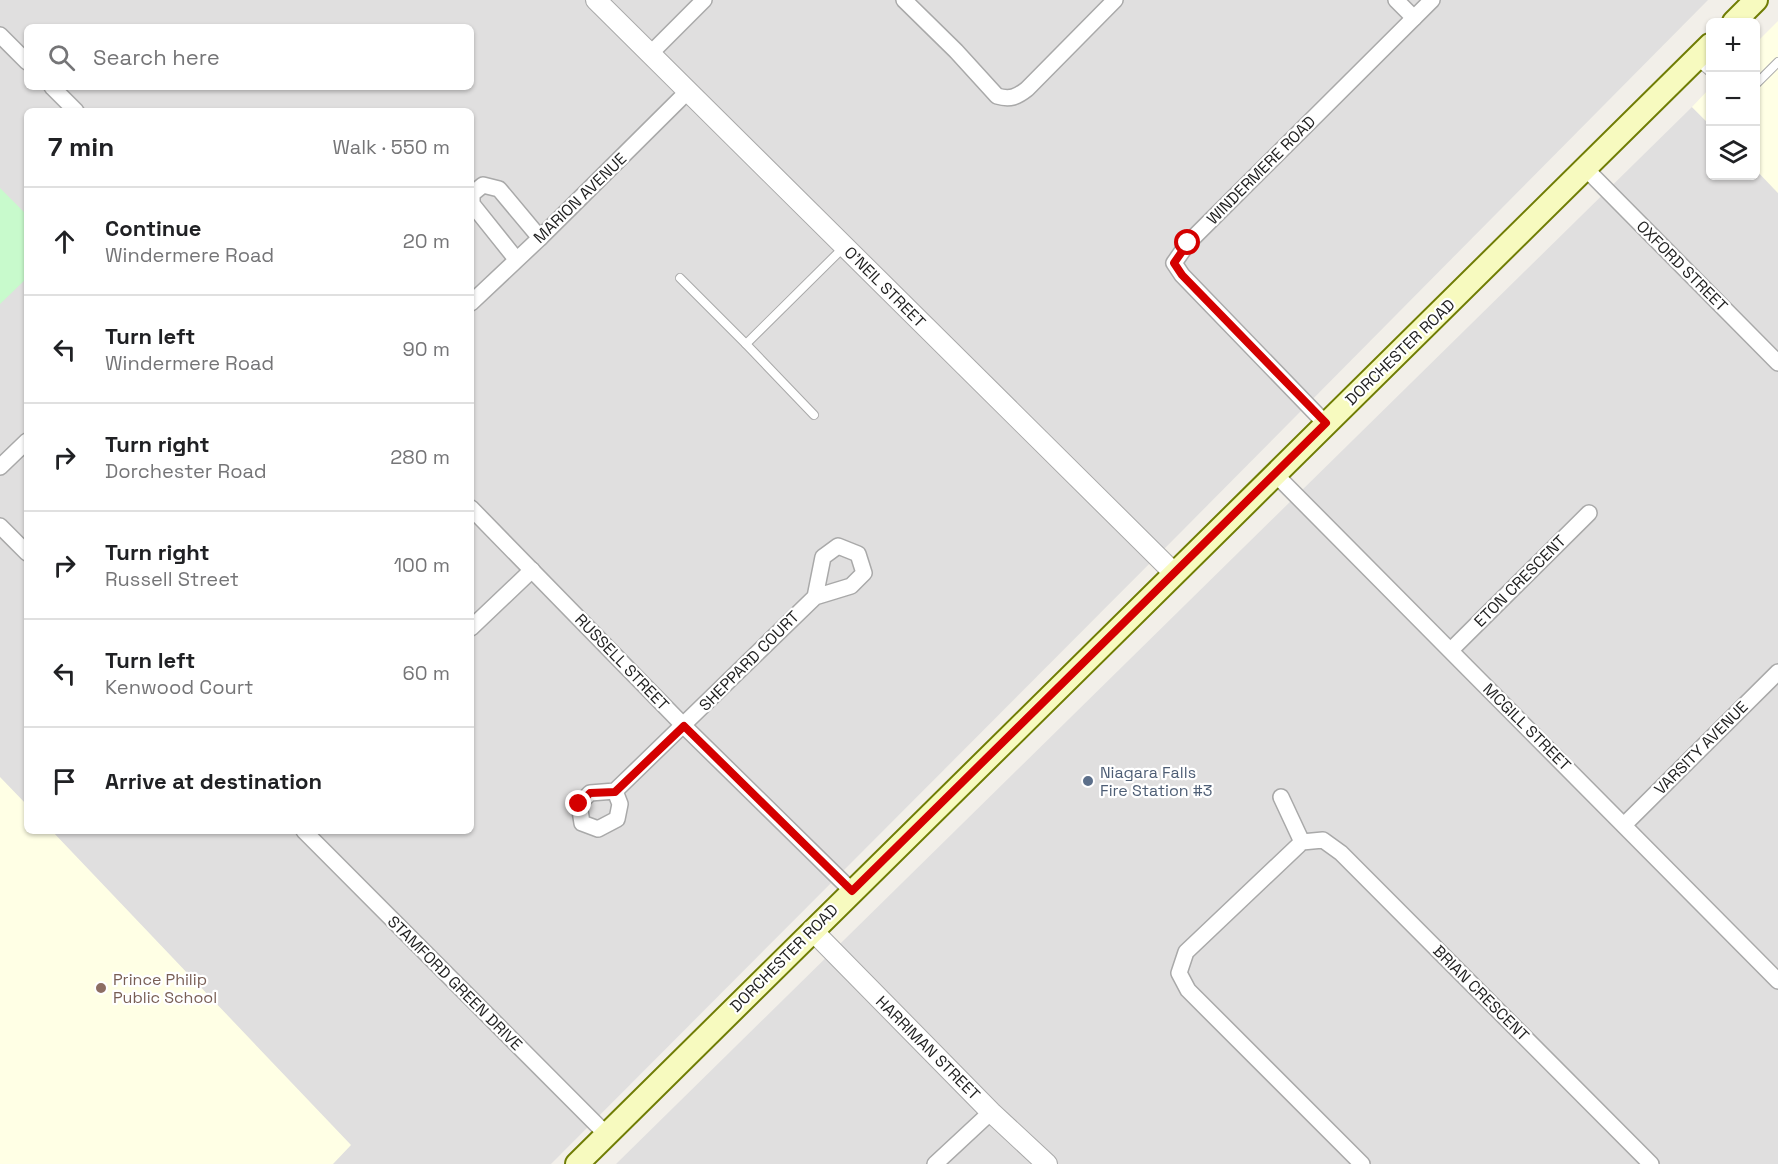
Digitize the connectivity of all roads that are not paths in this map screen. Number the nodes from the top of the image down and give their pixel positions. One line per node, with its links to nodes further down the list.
1 (596, 0): 11 (street, O'NEIL STREET)
2 (704, 0): 11 (street)
3 (904, 0): 4 (street)
4 (1115, 0)
5 (1396, 0): 8 (street)
6 (1432, 0): 8 (street, WINDERMERE ROAD)
7 (1756, 0): 9 (main road)
8 (1414, 18): 30 (street, WINDERMERE ROAD)
9 (1738, 18)
10 (0, 35): 12 (street)
11 (650, 54): 17 (street, O'NEIL STREET)
12 (24, 59)
13 (1705, 59): 19 (main road, DORCHESTER ROAD)
14 (1778, 62): 15 (lane)
15 (1760, 79)
16 (55, 90): 18 (street)
17 (688, 91): 22 (street, MARION AVENUE); 23 (street, O'NEIL STREET)
18 (73, 108)
19 (1586, 169): 28 (street, OXFORD STREET); 30 (main road, DORCHESTER ROAD)
20 (474, 192): 22 (street)
21 (474, 206): 24 (street)
22 (540, 238): 24 (street, MARION AVENUE)
23 (844, 247): 27 (lane); 39 (street, O'NEIL STREET)
24 (516, 259): 26 (street, MARION AVENUE)
25 (680, 278): 27 (lane)
26 (474, 300)
27 (746, 344): 29 (lane)
28 (1778, 363)
29 (814, 415)
30 (1326, 423): 33 (main road, DORCHESTER ROAD)
31 (24, 444): 32 (street)
32 (0, 467)
33 (1275, 474): 39 (main road, DORCHESTER ROAD); 42 (street, MCGILL STREET)
34 (474, 511): 38 (street, RUSSELL STREET)
35 (1589, 513): 42 (street, ETON CRESCENT)
36 (0, 526): 37 (street)
37 (24, 550)
38 (532, 570): 41 (street); 44 (street, RUSSELL STREET)
39 (1174, 573): 50 (main road, DORCHESTER ROAD)
40 (815, 597): 44 (street, SHEPPARD COURT)
41 (474, 625)
42 (1451, 650): 47 (street, MCGILL STREET)
43 (1778, 672): 47 (street, VARSITY AVENUE)
44 (684, 726): 45 (street, SHEPPARD COURT); 50 (street, RUSSELL STREET)
45 (615, 792)
46 (1281, 797): 49 (street)
47 (1624, 825): 52 (street, MCGILL STREET)
48 (307, 834): 54 (street, STAMFORD GREEN DRIVE)
49 (1302, 842): 58 (street); 59 (street, BRIAN CRESCENT)
50 (852, 891): 51 (main road, DORCHESTER ROAD)
51 (812, 930): 53 (street, HARRIMAN STREET); 54 (main road, DORCHESTER ROAD)
52 (1778, 981)
53 (991, 1112): 56 (street); 57 (street, HARRIMAN STREET)
54 (606, 1134): 55 (main road, DORCHESTER ROAD)
55 (577, 1164)
56 (936, 1164)
57 (1047, 1164)
58 (1362, 1164)
59 (1651, 1164)

